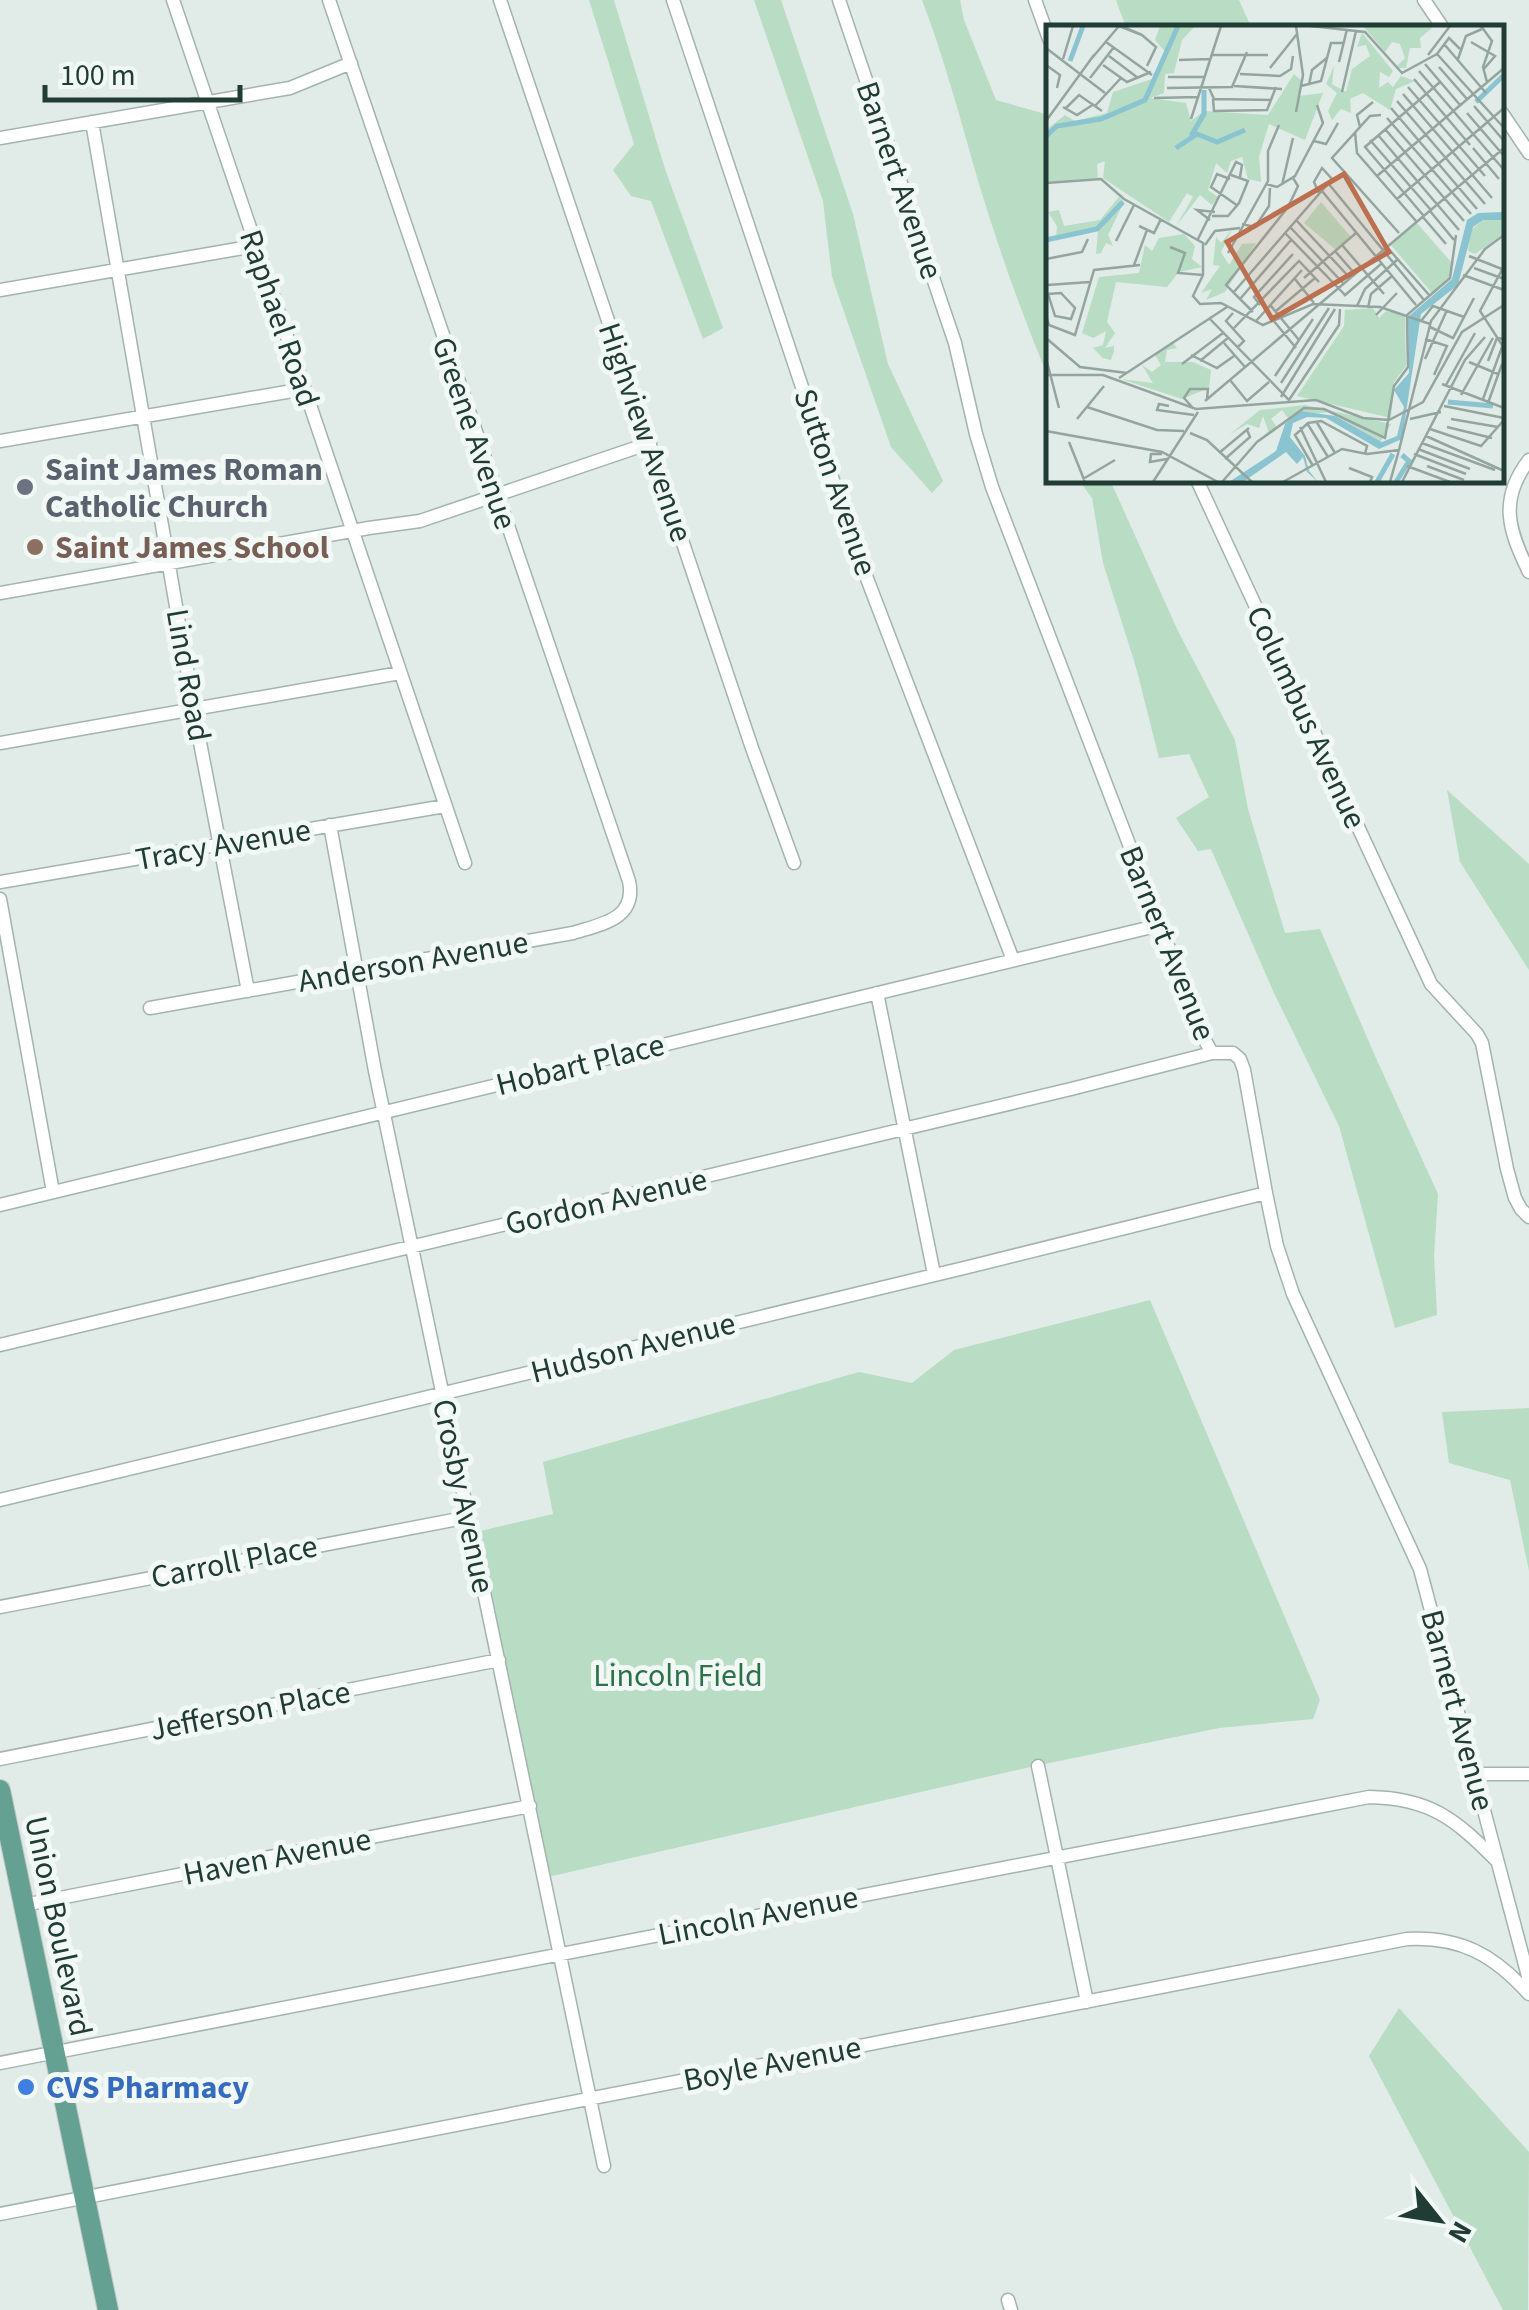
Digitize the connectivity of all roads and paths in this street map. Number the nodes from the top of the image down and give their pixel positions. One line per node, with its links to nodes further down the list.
1 (173, 0): 11 (street, Raphael Road)
2 (330, 0): 10 (street, Greene Avenue)
3 (500, 0): 22 (street, Highview Avenue)
4 (673, 0): 42 (street, Sutton Avenue)
5 (839, 0): 41 (street, Barnert Avenue)
6 (1035, 0): 9 (street)
7 (1424, 0): 8 (street)
8 (1441, 25)
9 (1046, 31)
10 (351, 63): 11 (street); 25 (street, Greene Avenue)
11 (207, 102): 13 (street); 16 (street, Raphael Road)
12 (1504, 116): 15 (street)
13 (92, 122): 14 (street); 17 (street, Lind Road)
14 (0, 138)
15 (1529, 153)
16 (256, 246): 17 (street); 19 (street, Raphael Road)
17 (118, 270): 18 (street); 20 (street, Lind Road)
18 (0, 290)
19 (304, 390): 20 (street); 26 (street, Raphael Road)
20 (144, 416): 21 (street); 27 (street, Lind Road)
21 (0, 441)
22 (650, 443): 25 (street); 36 (street, Highview Avenue)
23 (1529, 460): 28 (street)
24 (1198, 482): 53 (street, Columbus Avenue)
25 (496, 495): 26 (street); 38 (street, Greene Avenue)
26 (352, 531): 27 (street); 30 (street, Raphael Road)
27 (170, 563): 29 (street); 31 (street, Lind Road)
28 (1529, 572)
29 (0, 593)
30 (400, 673): 31 (street); 33 (street, Raphael Road)
31 (194, 708): 32 (street); 35 (street, Lind Road)
32 (0, 743)
33 (445, 806): 34 (street, Tracy Avenue); 37 (street, Raphael Road)
34 (330, 825): 35 (street, Tracy Avenue); 43 (street, Crosby Avenue)
35 (220, 844): 39 (street, Tracy Avenue); 44 (street, Lind Road)
36 (794, 863)
37 (465, 864)
38 (622, 865): 43 (street, Anderson Avenue)
39 (0, 882)
40 (0, 898): 50 (street)
41 (1160, 925): 42 (street, Hobart Place); 47 (street, Barnert Avenue)
42 (1012, 960): 45 (street, Hobart Place)
43 (357, 972): 44 (street, Anderson Avenue); 48 (street, Crosby Avenue)
44 (248, 991): 46 (street, Anderson Avenue)
45 (877, 992): 48 (street, Hobart Place); 49 (street)
46 (150, 1008)
47 (1212, 1053): 49 (street, Gordon Avenue); 51 (street, Barnert Avenue)
48 (384, 1112): 50 (street, Hobart Place); 54 (street, Crosby Avenue)
49 (905, 1128): 54 (street, Gordon Avenue); 55 (street)
50 (53, 1192): 52 (street, Hobart Place)
51 (1266, 1192): 55 (street, Hudson Avenue); 64 (street, Barnert Avenue)
52 (0, 1205)
53 (1529, 1216)
54 (412, 1246): 56 (street, Gordon Avenue); 57 (street, Crosby Avenue)
55 (934, 1274): 57 (street, Hudson Avenue)
56 (0, 1346)
57 (442, 1392): 58 (street, Hudson Avenue); 59 (street, Crosby Avenue)
58 (0, 1500)
59 (468, 1517): 60 (street, Carroll Place); 61 (street, Crosby Avenue)
60 (0, 1607)
61 (499, 1660): 62 (street, Jefferson Place); 67 (street, Crosby Avenue)
62 (0, 1759)
63 (1038, 1766): 68 (street)
64 (1475, 1774): 65 (street); 69 (street, Barnert Avenue)
65 (1529, 1774)
66 (0, 1790): 70 (main road, Union Boulevard)
67 (530, 1806): 70 (street, Haven Avenue); 71 (street, Crosby Avenue)
68 (1056, 1856): 69 (street, Lincoln Avenue); 71 (street, Lincoln Avenue); 74 (street)
69 (1498, 1861): 72 (street, Barnert Avenue)
70 (24, 1905): 75 (main road, Union Boulevard)
71 (560, 1954): 75 (street, Lincoln Avenue); 77 (street, Crosby Avenue)
72 (1529, 1980)
73 (1529, 1994): 74 (street, Boyle Avenue)
74 (1088, 2002): 77 (street, Boyle Avenue)
75 (54, 2052): 76 (street, Lincoln Avenue); 79 (main road, Union Boulevard)
76 (0, 2063)
77 (590, 2099): 78 (street, Crosby Avenue); 79 (street, Boyle Avenue)
78 (604, 2166)
79 (85, 2198): 80 (street, Boyle Avenue); 81 (main road, Union Boulevard)
80 (0, 2214)
81 (108, 2310)

